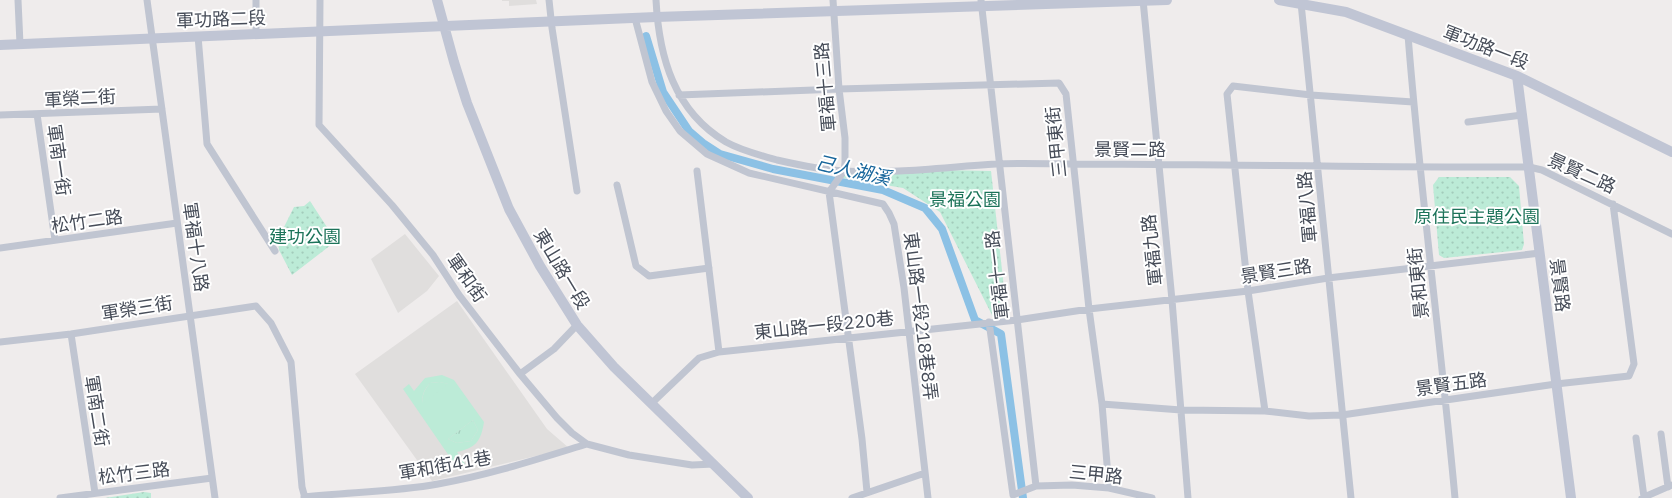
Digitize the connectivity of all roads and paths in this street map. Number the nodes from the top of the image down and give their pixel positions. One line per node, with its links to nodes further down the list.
1 (18, 0): 24 (street)
2 (147, 0): 23 (street, 軍福十八路)
3 (256, 0): 20 (street)
4 (320, 0): 19 (street, 軍和街)
5 (437, 0): 18 (main road, 東山路一段)
6 (549, 0): 17 (street)
7 (656, 0): 15 (street, 景賢二路)
8 (833, 0): 14 (street, 軍福十三路)
9 (1143, 0): 10 (main road); 12 (main road); 40 (street, 軍福九路)
10 (1167, 0)
11 (1279, 0): 13 (main road, 軍功路一段)
12 (981, 3): 14 (main road); 27 (street, 軍福十一路)
13 (1301, 3): 21 (main road, 軍功路一段); 29 (street, 軍福八路)
14 (834, 12): 15 (main road); 28 (street, 軍福十三路)
15 (656, 17): 16 (main road); 30 (street, 景賢二路)
16 (635, 18): 17 (main road); 49 (street, 東山路一段218巷8弄)
17 (551, 22): 18 (main road); 48 (street)
18 (444, 26): 19 (main road, 軍功路二段); 66 (main road, 東山路一段)
19 (320, 30): 20 (main road, 軍功路二段); 72 (street, 軍和街)
20 (256, 34): 22 (main road, 軍功路二段)
21 (1408, 35): 26 (main road, 軍功路一段); 31 (street, 景和東街)
22 (198, 36): 23 (main road, 軍功路二段); 55 (street)
23 (152, 38): 24 (main road, 軍功路二段); 32 (street, 軍福十八路)
24 (20, 44): 25 (main road, 軍功路二段)
25 (0, 45)
26 (1517, 76): 35 (main road, 景賢路); 37 (main road, 軍功路一段)
27 (990, 85): 28 (street, 三甲東街); 38 (street, 軍福十一路); 39 (street, 三甲東街)
28 (839, 89): 30 (street, 三甲東街); 46 (street, 軍福十三路)
29 (1311, 95): 31 (street); 41 (street); 42 (street, 軍福八路)
30 (680, 96): 46 (street, 景賢二路)
31 (1414, 102): 44 (street, 景和東街)
32 (162, 109): 33 (street, 軍榮二街); 51 (street, 軍福十八路)
33 (37, 114): 34 (street, 軍榮二街); 53 (street, 軍南一街)
34 (0, 115)
35 (1522, 115): 36 (street); 43 (main road, 景賢路)
36 (1468, 122)
37 (1672, 152)
38 (1000, 164): 39 (street, 景賢二路); 46 (street, 景賢二路); 64 (street, 軍福十一路)
39 (1074, 164): 40 (street, 景賢二路); 62 (street, 三甲東街)
40 (1158, 164): 41 (street, 景賢二路); 61 (street, 軍福九路)
41 (1234, 166): 42 (street, 景賢二路); 60 (street)
42 (1318, 166): 44 (street, 景賢二路); 59 (street, 軍福八路)
43 (1529, 167): 44 (street, 景賢二路); 50 (street, 景賢二路); 56 (main road, 景賢路)
44 (1421, 168): 57 (street, 景和東街)
45 (697, 171): 58 (street)
46 (844, 171): 49 (street)
47 (617, 185): 58 (street)
48 (577, 191)
49 (829, 192): 67 (street, 東山路一段218巷8弄); 69 (street)
50 (1613, 204): 52 (street, 景賢二路); 73 (street, 景賢五路)
51 (177, 223): 53 (street, 松竹二路); 63 (street, 軍福十八路)
52 (1672, 234)
53 (55, 240): 54 (street, 松竹二路)
54 (0, 248)
55 (275, 251)
56 (1540, 253): 57 (street, 景賢三路); 73 (main road, 景賢路)
57 (1432, 266): 59 (street, 景賢三路); 74 (street, 景和東街)
58 (709, 268): 71 (street)
59 (1328, 278): 60 (street, 景賢三路); 79 (street, 軍福八路)
60 (1248, 291): 61 (street, 景賢三路); 78 (street)
61 (1172, 300): 62 (street, 景賢三路); 77 (street, 軍福九路)
62 (1089, 309): 64 (street, 景賢三路); 76 (street, 三甲東街)
63 (190, 315): 68 (street, 軍榮三街); 85 (street, 軍福十八路); 94 (street, 軍榮三街)
64 (1017, 320): 65 (street, 東山路一段220巷); 86 (street, 軍福十一路)
65 (990, 322): 67 (street, 東山路一段220巷); 86 (street, 三甲路)
66 (577, 325): 72 (street); 75 (main road, 東山路一段)
67 (908, 331): 69 (street, 東山路一段220巷); 84 (street, 東山路一段218巷8弄)
68 (71, 334): 70 (street, 軍榮三街); 90 (street, 軍南二街)
69 (848, 339): 71 (street, 東山路一段220巷); 89 (street)
70 (0, 342)
71 (719, 352): 75 (street, 東山路一段220巷)
72 (520, 374): 82 (street, 軍和街)
73 (1556, 384): 74 (street, 景賢五路); 101 (main road, 景賢路)
74 (1446, 400): 79 (street, 景賢五路); 100 (street, 景和東街)
75 (652, 403): 83 (main road, 東山路一段)
76 (1102, 404): 77 (street, 景賢五路); 88 (street, 三甲東街)
77 (1181, 410): 78 (street, 景賢五路); 98 (street, 軍福九路)
78 (1266, 411): 79 (street, 景賢五路)
79 (1342, 415): 99 (street, 軍福八路)
80 (1661, 434): 87 (street)
81 (1636, 438): 102 (street)
82 (587, 444): 83 (street, 軍和街); 94 (street, 軍和街41巷)
83 (715, 464): 95 (main road, 東山路一段)
84 (925, 473): 89 (street); 91 (street, 東山路一段218巷8弄)
85 (212, 478): 90 (street, 松竹三路); 93 (street, 軍福十八路)
86 (1036, 486): 88 (street, 三甲路)
87 (1670, 486): 102 (street)
88 (1109, 488): 97 (street, 三甲路)
89 (867, 492): 96 (street)
90 (94, 493): 92 (street, 松竹三路)
91 (927, 494)
92 (60, 498)
93 (214, 498)
94 (304, 498)
95 (748, 498)
96 (852, 498)
97 (1152, 498)
98 (1188, 498)
99 (1351, 498)
100 (1455, 498)
101 (1572, 498)
102 (1643, 498)

